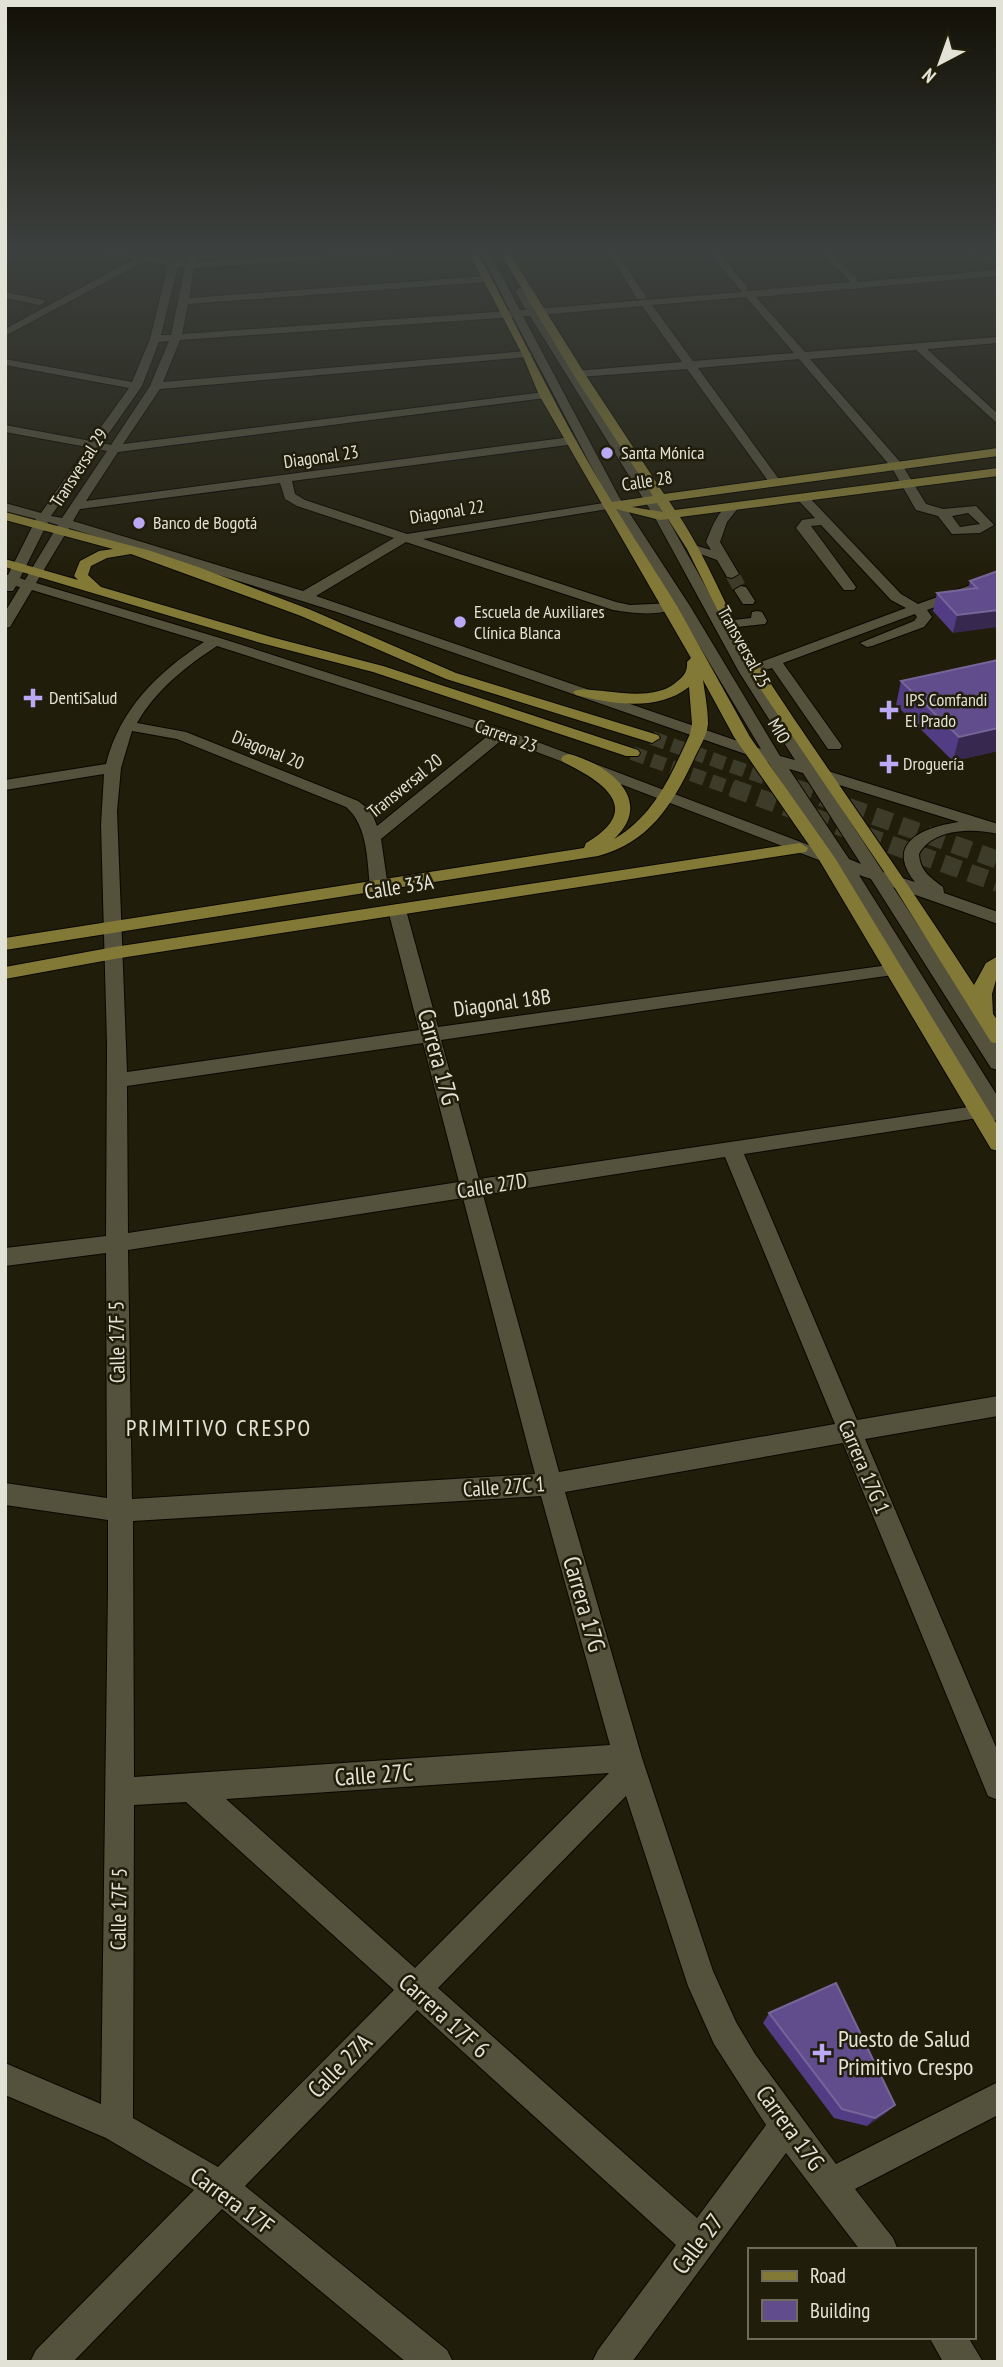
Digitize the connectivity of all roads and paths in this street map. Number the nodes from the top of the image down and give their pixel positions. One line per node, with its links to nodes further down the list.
1 (147, 359): 15 (street, Transversal 29)
2 (167, 359): 16 (street, Transversal 29)
3 (474, 359): 16 (street)
4 (529, 359): 17 (main road)
5 (543, 359): 33 (street, MIO)
6 (557, 359): 30 (street, MIO)
7 (566, 359): 14 (main road)
8 (686, 359): 13 (street)
9 (751, 359): 13 (street)
10 (804, 359): 24 (street)
11 (932, 359): 18 (street)
12 (5, 362): 15 (street)
13 (690, 365): 14 (street); 27 (street)
14 (579, 374): 30 (main road)
15 (136, 386): 21 (street, Transversal 29)
16 (156, 386): 22 (street, Transversal 29)
17 (545, 395): 20 (main road); 22 (street)
18 (998, 421)
19 (5, 428): 21 (street)
20 (571, 441): 26 (street, Diagonal 23); 33 (main road)
21 (93, 447): 22 (street); 39 (street, Transversal 29)
22 (115, 449): 31 (street, Transversal 29)
23 (998, 452): 24 (main road, Calle 28)
24 (897, 466): 27 (main road, Calle 28); 28 (street)
25 (998, 472): 28 (main road, Calle 28)
26 (285, 479): 31 (street, Diagonal 23); 41 (street)
27 (775, 482): 30 (main road, Calle 28)
28 (909, 484): 29 (main road, Calle 28); 35 (street)
29 (803, 498): 34 (main road, Calle 28); 38 (street)
30 (655, 499): 33 (main road, Calle 28); 36 (street, MIO)
31 (76, 506): 40 (street, Transversal 29)
32 (5, 507): 39 (street, Carrera 23)
33 (616, 507): 36 (main road, Calle 28); 41 (street, Diagonal 22); 56 (main road); 75 (street, MIO)
34 (733, 507): 36 (main road, Calle 28); 44 (street)
35 (943, 513)
36 (665, 515): 42 (main road, Transversal 25); 78 (street, MIO)
37 (5, 516): 39 (main road)
38 (824, 521): 52 (street); 57 (street)
39 (43, 522): 40 (main road, Carrera 23); 46 (street, Transversal 29)
40 (64, 527): 43 (main road, Carrera 23); 47 (street, Transversal 29); 55 (street, Carrera 23)
41 (404, 538): 55 (street, Diagonal 22); 56 (street)
42 (694, 549): 44 (street); 60 (main road, Transversal 25)
43 (145, 554): 53 (main road); 71 (main road, Carrera 23)
44 (722, 557): 48 (street)
45 (5, 563): 46 (main road, Carrera 23)
46 (21, 568): 47 (main road, Carrera 23); 49 (street, Transversal 29)
47 (38, 572): 51 (street, Transversal 29); 53 (main road, Carrera 23)
48 (732, 575)
49 (9, 579): 51 (street, Carrera 23); 54 (street, Transversal 29)
50 (998, 579): 57 (street)
51 (30, 586): 59 (street, Transversal 29); 61 (street, Carrera 23)
52 (849, 587)
53 (95, 588): 74 (main road, Carrera 23)
54 (5, 593)
55 (305, 596): 67 (street, Carrera 23)
56 (670, 606): 63 (main road)
57 (918, 609): 62 (street); 64 (street)
58 (757, 615): 60 (street)
59 (5, 624)
60 (730, 624): 66 (main road, Transversal 25)
61 (215, 641): 68 (street, Calle 17F 5); 69 (street, Carrera 23)
62 (867, 643)
63 (692, 649): 65 (main road); 73 (main road)
64 (775, 662): 66 (street); 72 (street)
65 (696, 668): 67 (main road); 70 (main road)
66 (754, 669): 78 (main road, Transversal 25)
67 (581, 692): 70 (street, Carrera 23)
68 (129, 726): 77 (street, Calle 17F 5); 82 (street, Diagonal 20)
69 (501, 733): 76 (street, Carrera 23); 82 (street, Transversal 20)
70 (698, 734): 73 (street, Carrera 23); 80 (main road)
71 (652, 738)
72 (834, 746)
73 (750, 750): 75 (street, Carrera 23); 85 (main road)
74 (632, 753)
75 (773, 757): 78 (street, Carrera 23); 85 (street, MIO)
76 (569, 759): 80 (street, Carrera 23); 84 (main road)
77 (113, 768): 79 (street); 92 (street, Calle 17F 5)
78 (816, 771): 81 (street, Carrera 23); 86 (street, MIO); 87 (main road, Transversal 25)
79 (5, 785)
80 (667, 797): 83 (street, Carrera 23); 84 (main road, Calle 33A)
81 (998, 830): 90 (street)
82 (372, 838): 88 (street, Transversal 20)
83 (800, 848): 85 (street, Carrera 23); 89 (main road, Calle 33A)
84 (563, 855): 88 (main road, Calle 33A)
85 (835, 861): 86 (street, Carrera 23); 95 (main road); 102 (street, MIO)
86 (879, 877): 87 (street, Carrera 23); 100 (street, MIO)
87 (901, 884): 90 (street, Carrera 23); 97 (main road, Transversal 25)
88 (379, 887): 92 (main road, Calle 33A)
89 (397, 910): 92 (main road, Calle 33A); 98 (street, Carrera 17G)
90 (976, 911): 91 (street, Carrera 23)
91 (998, 918)
92 (113, 941): 93 (main road, Calle 33A); 96 (main road, Calle 33A); 101 (street, Calle 17F 5)
93 (5, 944)
94 (998, 962): 97 (main road)
95 (893, 969): 98 (street, Diagonal 18B); 102 (main road)
96 (5, 973)
97 (984, 1018): 99 (main road, Transversal 25)
98 (433, 1037): 101 (street, Diagonal 18B); 105 (street, Carrera 17G)
99 (998, 1037)
100 (998, 1063)
101 (117, 1080): 106 (street, Calle 17F 5)
102 (988, 1112): 103 (main road); 104 (street, Calle 27D)
103 (998, 1144)
104 (731, 1148): 105 (street, Calle 27D); 109 (street, Carrera 17G 1)
105 (472, 1189): 106 (street, Calle 27D); 110 (street, Carrera 17G)
106 (116, 1243): 107 (street, Calle 27D); 112 (street, Calle 17F 5)
107 (5, 1257)
108 (998, 1406): 109 (street, Calle 27C 1)
109 (850, 1433): 110 (street, Calle 27C 1); 114 (street, Carrera 17G 1)
110 (550, 1484): 112 (street, Calle 27C 1); 113 (street, Carrera 17G)
111 (5, 1494): 112 (street, Calle 27C 1)
112 (120, 1511): 116 (street, Calle 17F 5)
113 (630, 1764): 115 (street, Calle 27C); 117 (street, Calle 27A); 120 (street, Carrera 17G)
114 (998, 1786)
115 (192, 1788): 116 (street, Calle 27C); 117 (street, Carrera 17F 6)
116 (121, 1792): 121 (street, Calle 17F 5)
117 (415, 1991): 123 (street, Calle 27A); 124 (street, Carrera 17F 6)
118 (5, 2079): 121 (street, Carrera 17F)
119 (998, 2098): 122 (street)
120 (786, 2126): 122 (street, Carrera 17G); 124 (street, Calle 27)
121 (117, 2127): 123 (street, Carrera 17F)
122 (831, 2184): 125 (street, Carrera 17G)
123 (221, 2187): 127 (street, Calle 27A); 128 (street, Carrera 17F)
124 (698, 2242): 129 (street, Calle 27)
125 (879, 2248)
126 (948, 2339): 130 (street)
127 (48, 2362)
128 (435, 2362)
129 (610, 2362)
130 (965, 2362)

